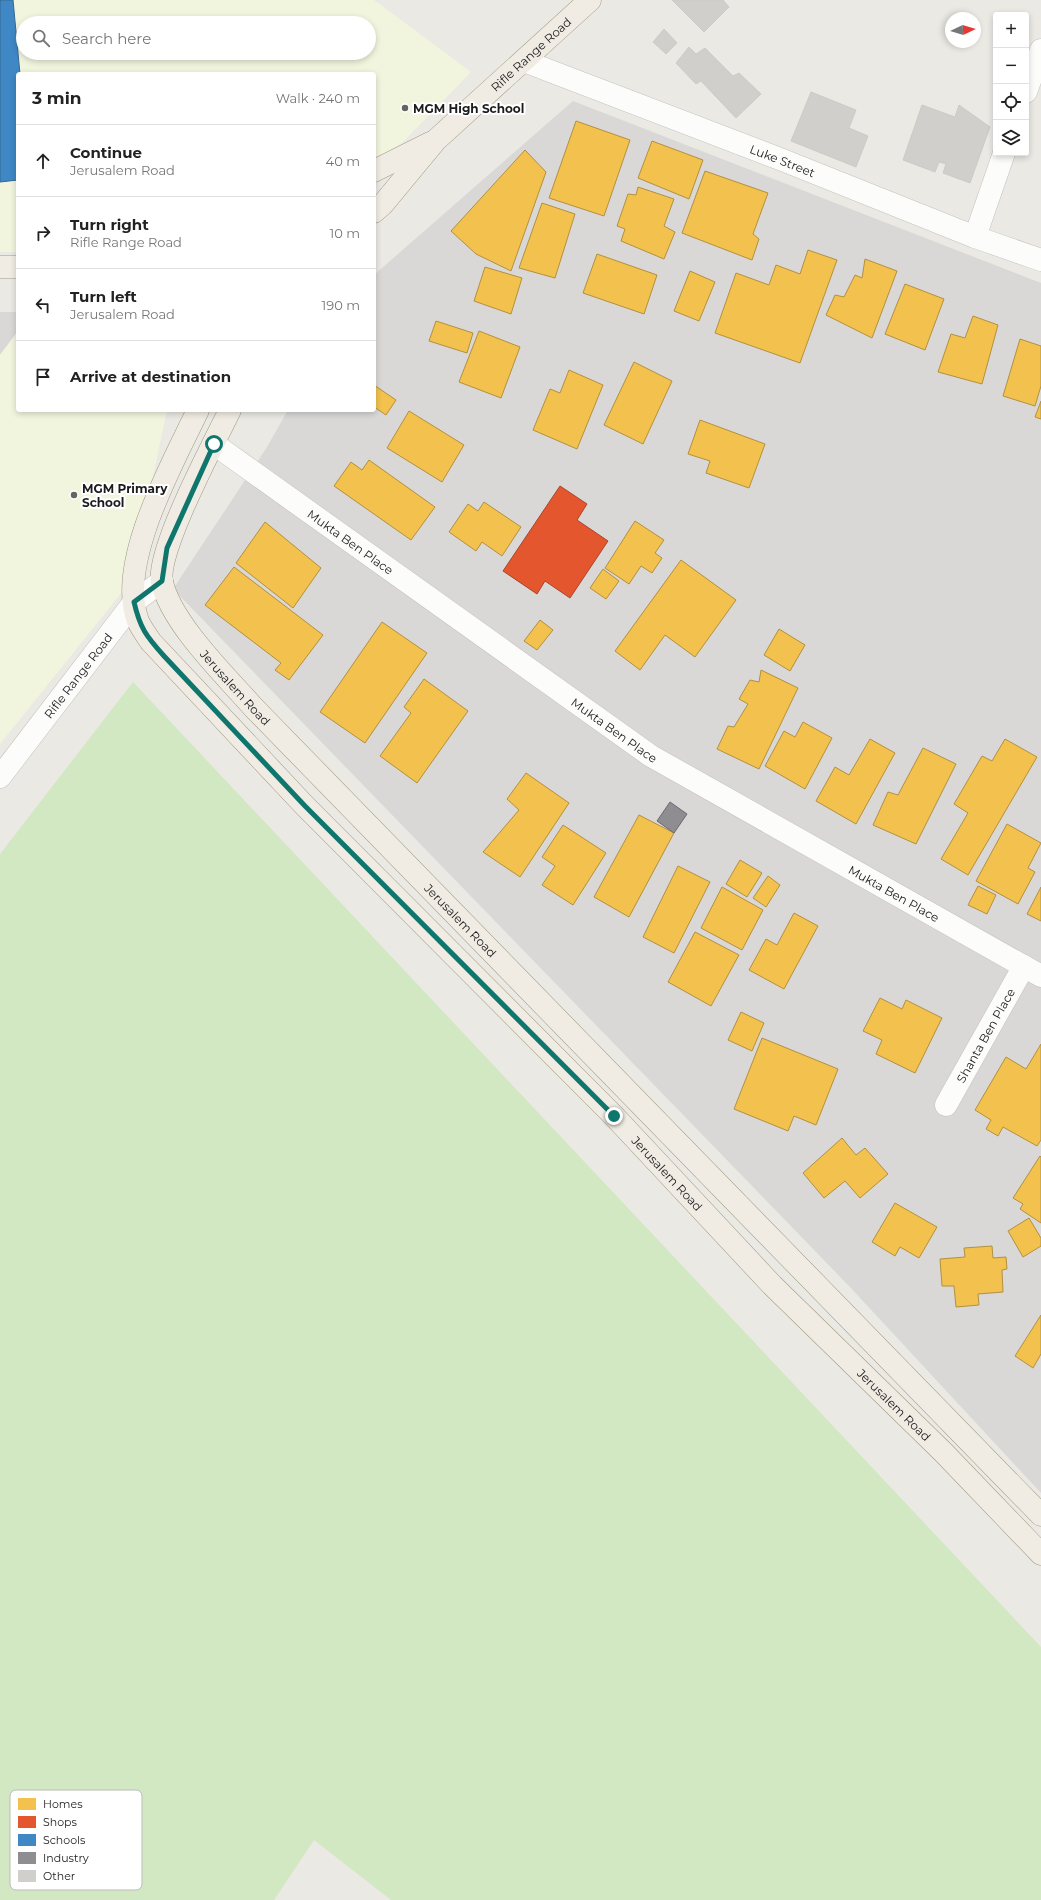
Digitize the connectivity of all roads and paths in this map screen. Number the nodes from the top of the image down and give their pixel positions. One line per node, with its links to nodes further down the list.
1 (590, 0): 3 (main road, Rifle Range Road)
2 (1041, 50): 4 (street)
3 (524, 61): 5 (main road, Rifle Range Road); 9 (street, Luke Street)
4 (1029, 84)
5 (436, 140): 7 (main road, Rifle Range Road); 8 (main road, Rifle Range Road)
6 (1003, 156): 9 (street)
7 (376, 170)
8 (376, 210)
9 (975, 237): 10 (street, Luke Street)
10 (1041, 260)
11 (0, 267): 12 (main road)
12 (16, 267)
13 (181, 412): 17 (main road)
14 (197, 412): 17 (main road, Jerusalem Road)
15 (229, 412): 16 (main road, Jerusalem Road)
16 (214, 444): 18 (main road, Jerusalem Road); 21 (street, Mukta Ben Place)
17 (157, 497): 19 (main road, Jerusalem Road)
18 (162, 581): 19 (street, Rifle Range Road); 23 (main road, Jerusalem Road)
19 (134, 602): 20 (street, Rifle Range Road); 24 (main road, Jerusalem Road)
20 (0, 777)
21 (1033, 971): 22 (street, Shanta Ben Place)
22 (946, 1105)
23 (1041, 1515)
24 (1041, 1554)

